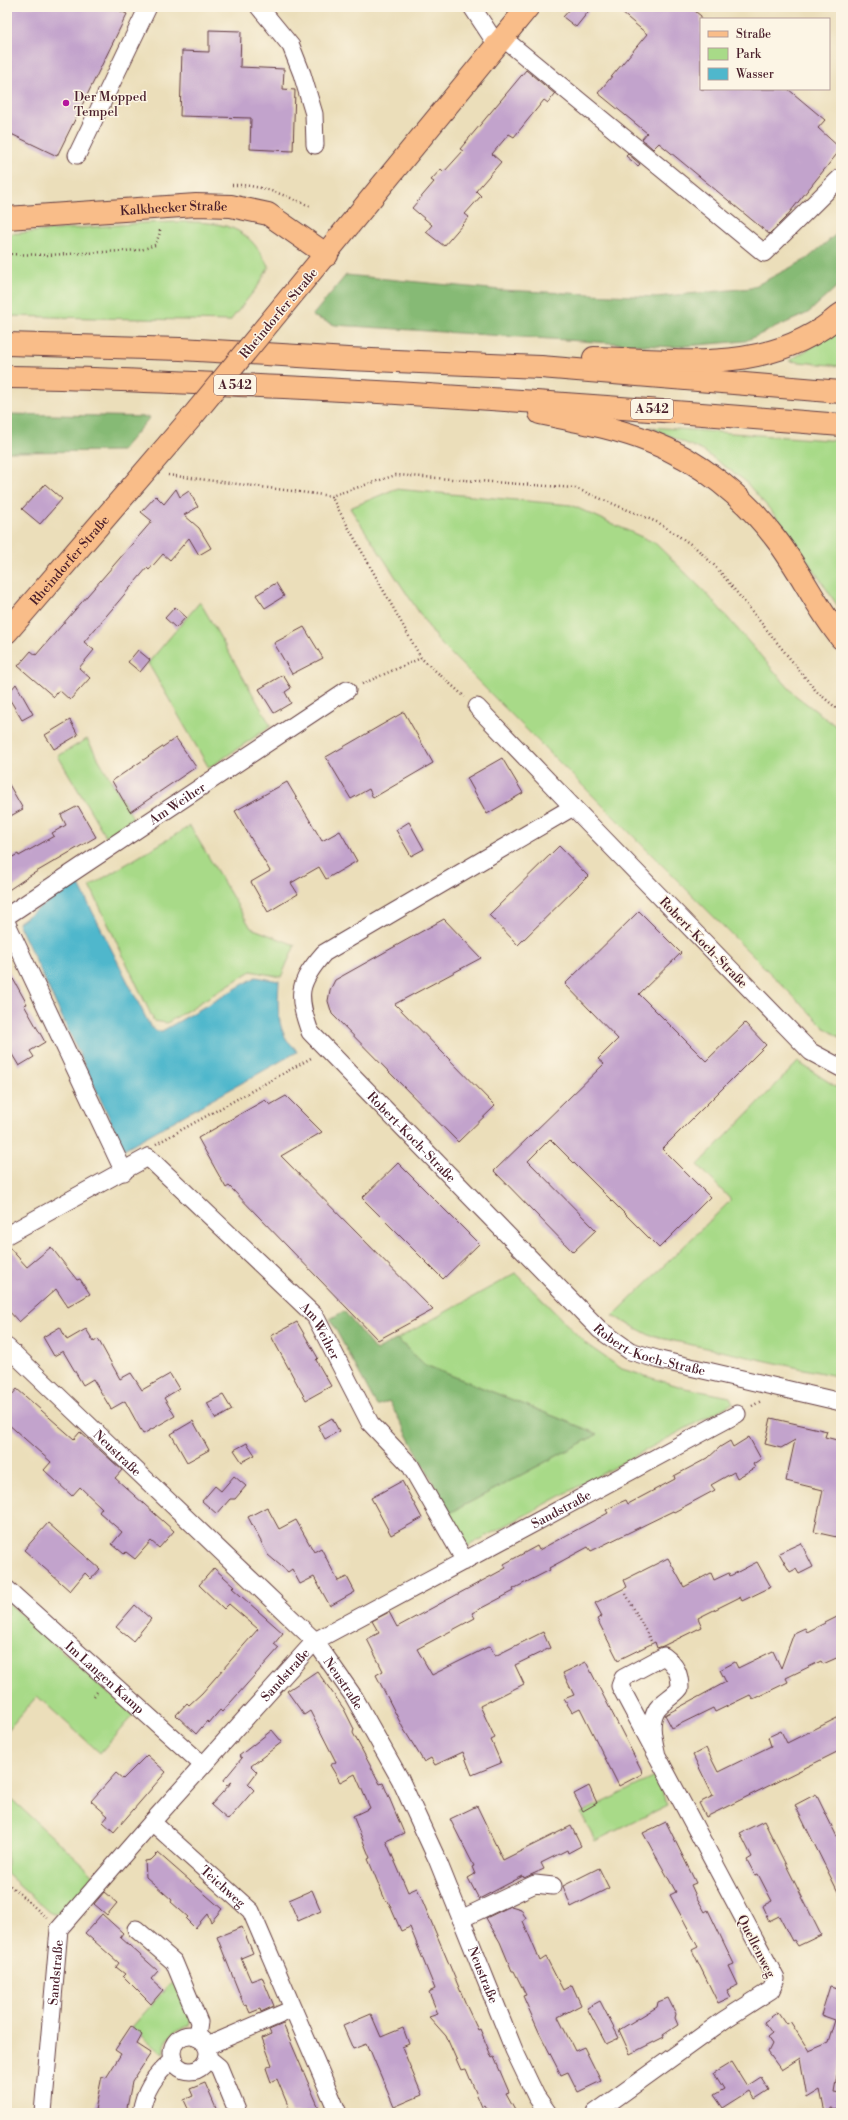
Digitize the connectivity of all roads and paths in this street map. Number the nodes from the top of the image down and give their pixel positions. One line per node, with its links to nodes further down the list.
1 (148, 7): 7 (street)
2 (259, 7): 6 (street)
3 (472, 7): 5 (street)
4 (528, 7): 5 (main road, Rheindorfer Straße)
5 (500, 41): 8 (street); 12 (main road, Rheindorfer Straße)
6 (315, 145)
7 (77, 155)
8 (841, 177)
9 (159, 208): 10 (main road, Kalkhecker Straße); 11 (path); 12 (main road, Kalkhecker Straße)
10 (7, 218)
11 (7, 254)
12 (327, 254): 20 (main road, Rheindorfer Straße, bridge)
13 (841, 314): 15 (main road)
14 (7, 344): 15 (main road)
15 (541, 367): 17 (main road)
16 (7, 377): 18 (main road, A 542)
17 (841, 392)
18 (462, 397): 19 (main road, A 542); 23 (main road)
19 (841, 425)
20 (146, 472): 21 (path); 22 (main road, Rheindorfer Straße)
21 (331, 496): 24 (path); 27 (path)
22 (7, 632)
23 (841, 638)
24 (421, 658): 25 (path); 26 (path)
25 (347, 690): 29 (street, Am Weiher)
26 (476, 707): 28 (street, Robert-Koch-Straße)
27 (841, 712)
28 (573, 807): 31 (street, Robert-Koch-Straße); 32 (street, Robert-Koch-Straße)
29 (7, 916)
30 (7, 924): 34 (street)
31 (326, 1050): 33 (path); 37 (street, Robert-Koch-Straße)
32 (841, 1068)
33 (148, 1157): 34 (street); 39 (street, Am Weiher)
34 (124, 1172): 35 (street)
35 (7, 1235)
36 (7, 1347): 42 (street, Neustraße)
37 (841, 1402)
38 (737, 1414): 39 (street, Sandstraße)
39 (465, 1561): 42 (street, Sandstraße)
40 (7, 1589): 45 (street, Im Langen Kamp)
41 (626, 1594): 43 (path)
42 (315, 1641): 45 (street, Sandstraße); 49 (street, Neustraße)
43 (659, 1659): 44 (street, Quellenweg); 44 (street, Quellenweg)
44 (657, 1756): 60 (street, Quellenweg)
45 (203, 1765): 46 (street, Sandstraße)
46 (152, 1822): 50 (street, Sandstraße); 52 (street, Teichweg)
47 (7, 1883): 50 (path)
48 (553, 1886): 49 (street)
49 (461, 1919): 59 (street, Neustraße)
50 (59, 1929): 55 (street, Sandstraße)
51 (136, 1929): 53 (street)
52 (293, 2009): 53 (street); 58 (street, Teichweg)
53 (204, 2047): 54 (street); 54 (street); 57 (street)
54 (173, 2060): 56 (street)
55 (43, 2113)
56 (141, 2113)
57 (238, 2113)
58 (338, 2113)
59 (548, 2113)
60 (596, 2113)

